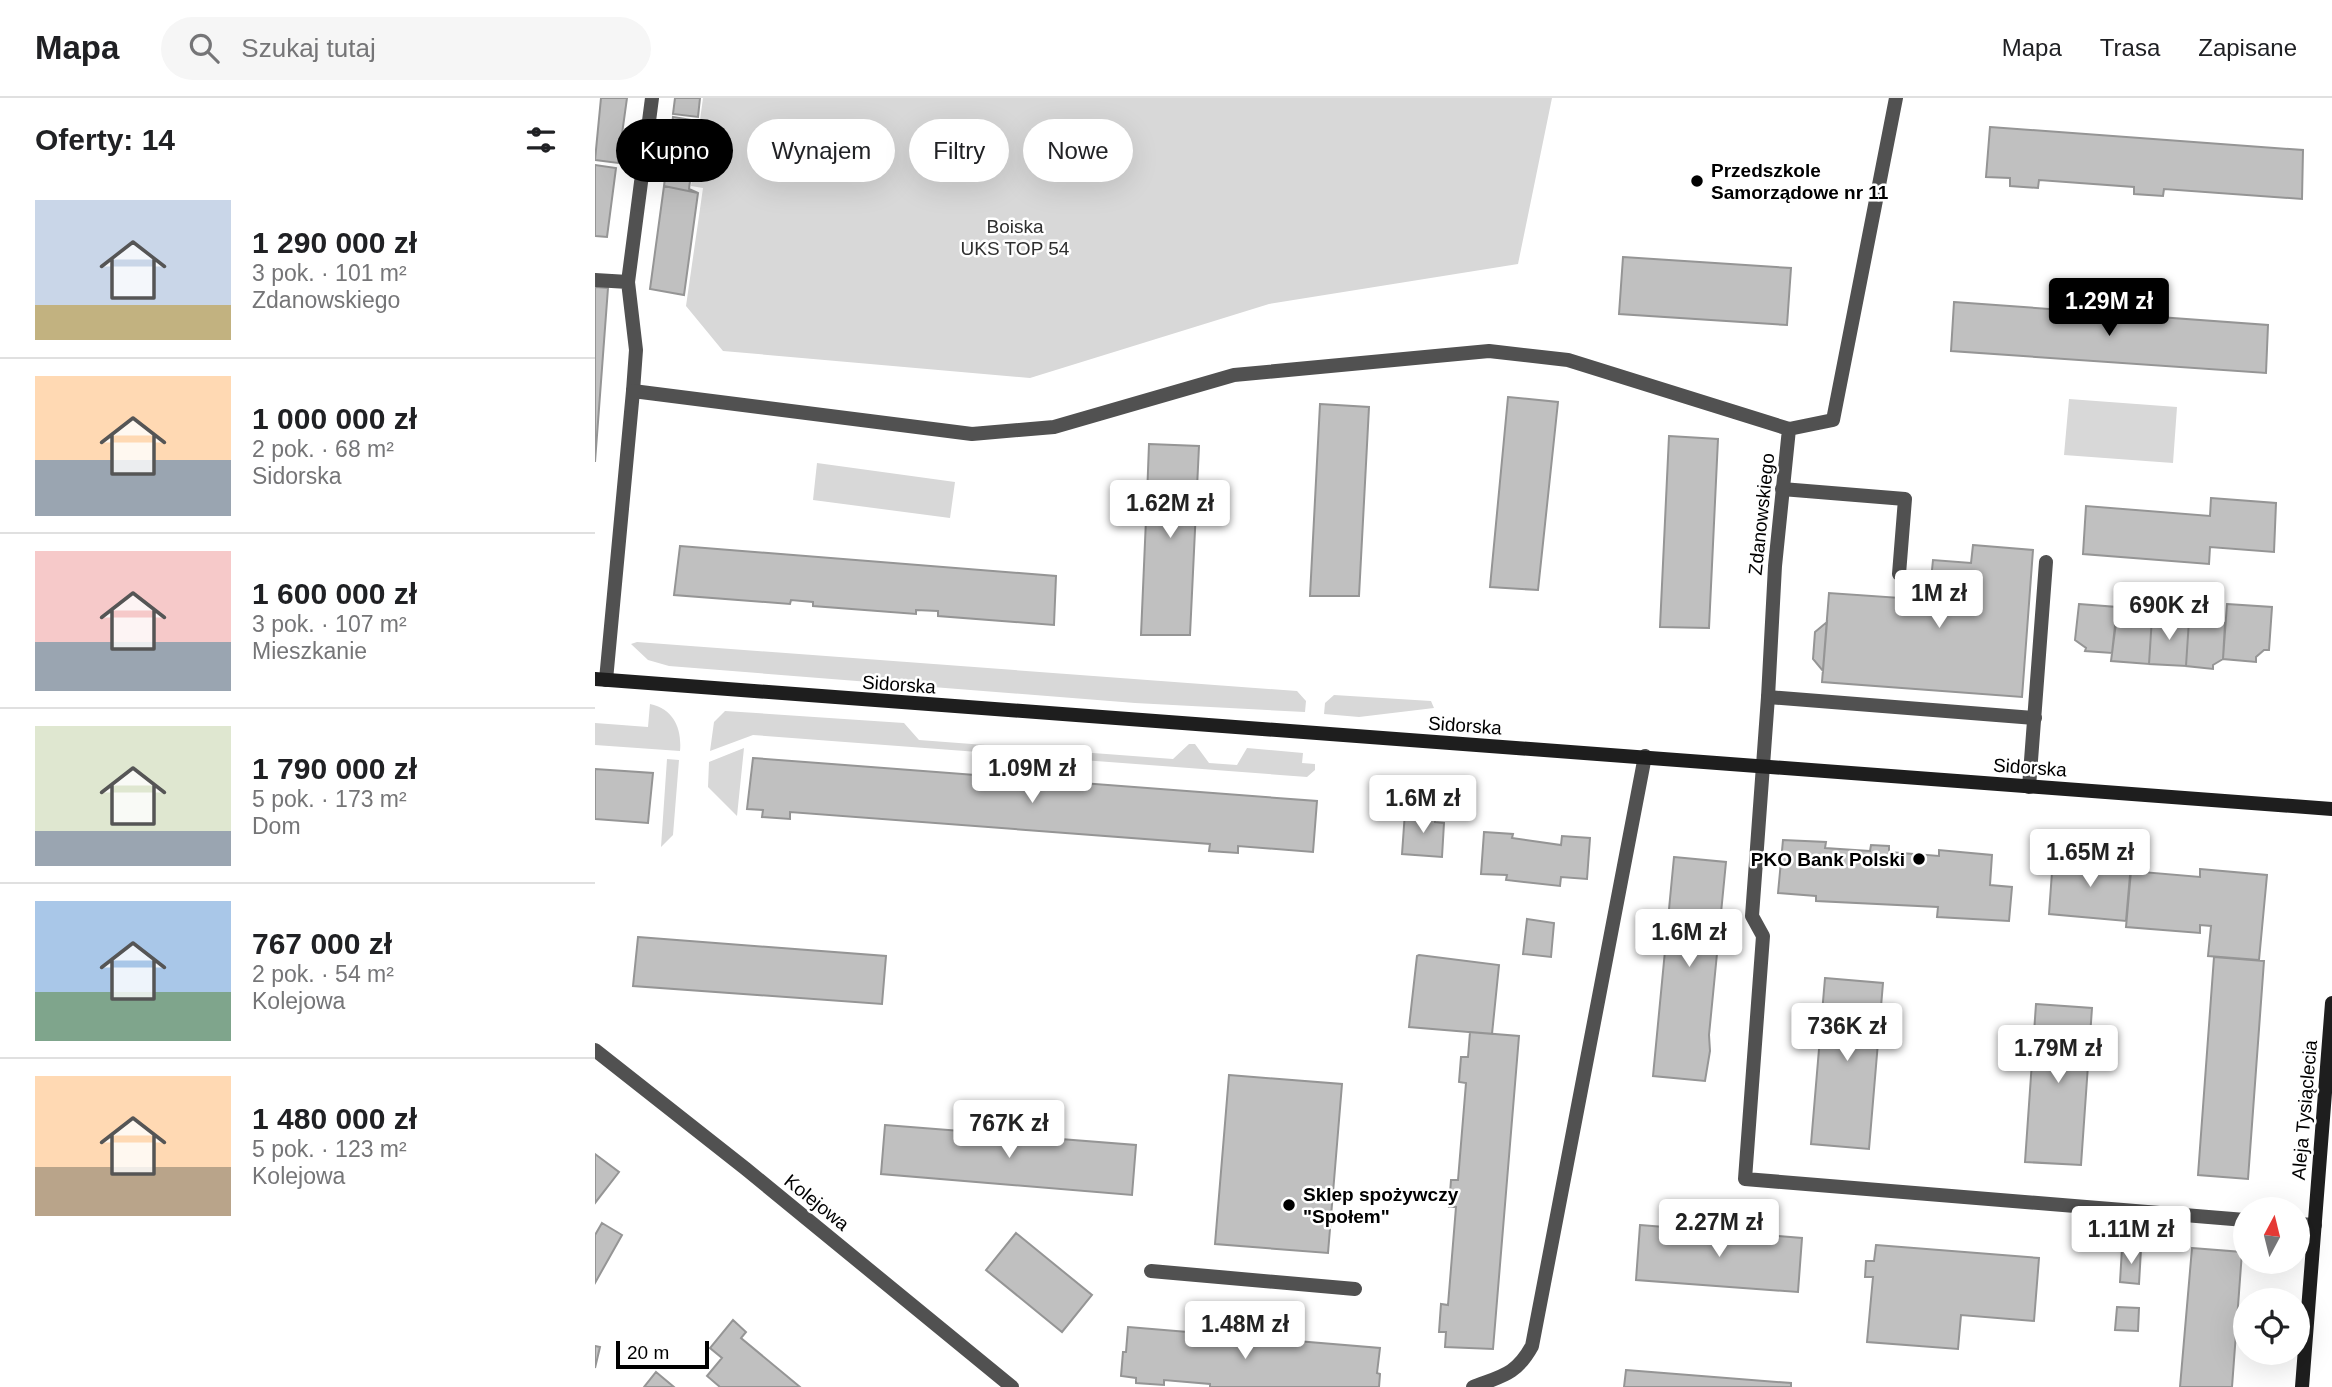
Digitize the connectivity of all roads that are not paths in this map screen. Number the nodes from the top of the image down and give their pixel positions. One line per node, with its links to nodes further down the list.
1 (652, 98): 4 (street)
2 (1896, 98): 6 (street, Zdanowskiego)
3 (595, 280): 4 (street)
4 (628, 282): 5 (street)
5 (633, 391): 6 (street); 10 (street)
6 (1789, 429): 7 (street, Zdanowskiego)
7 (1782, 489): 9 (street); 11 (street, Zdanowskiego)
8 (2046, 562): 12 (street)
9 (1899, 574)
10 (601, 680): 13 (street, Sidorska)
11 (1768, 697): 12 (street); 14 (street, Zdanowskiego)
12 (2035, 718): 15 (street)
13 (1645, 756): 14 (street, Sidorska); 25 (street)
14 (1764, 765): 15 (street, Sidorska); 19 (street, Zdanowskiego)
15 (2029, 787): 16 (street, Sidorska)
16 (2332, 809)
17 (2332, 1003): 21 (street, Aleja Tysiąclecia)
18 (595, 1050): 24 (street, Kolejowa)
19 (2233, 1219)
20 (2310, 1225): 21 (street)
21 (2315, 1225): 26 (street, Aleja Tysiąclecia)
22 (1150, 1271): 23 (street)
23 (1355, 1289)
24 (1011, 1387)
25 (1473, 1387)
26 (2302, 1387)

